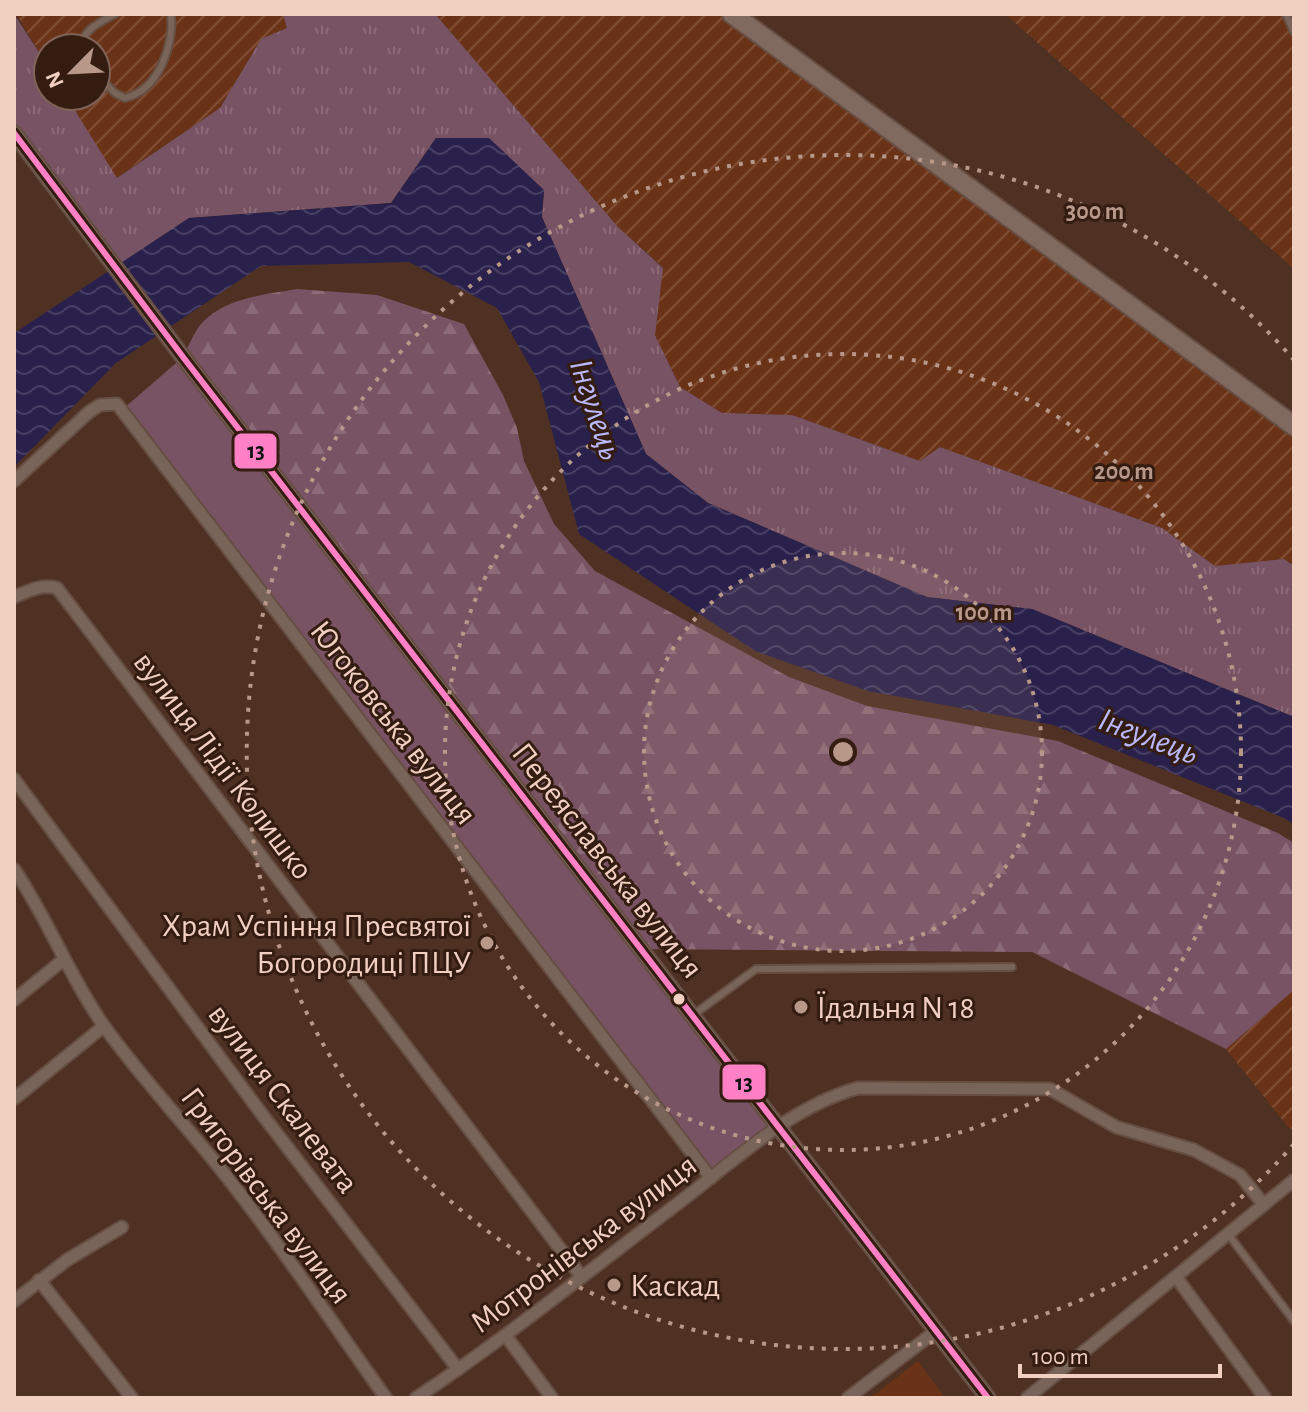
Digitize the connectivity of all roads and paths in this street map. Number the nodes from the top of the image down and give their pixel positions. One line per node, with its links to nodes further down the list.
1 (115, 14): 5 (lane)
2 (171, 14): 7 (lane)
3 (732, 14): 9 (main road)
4 (1286, 14): 6 (lane)
5 (88, 32)
6 (1294, 32)
7 (112, 90)
8 (15, 139): 17 (street, Переяславська вулиця)
9 (1294, 426)
10 (14, 481): 21 (street, Югоковська вулиця)
11 (14, 597): 26 (street, вулиця Лідії Колишко)
12 (14, 779): 33 (street, вулиця Скалевата)
13 (14, 869): 14 (street, Григорівська вулиця)
14 (63, 960): 16 (street); 18 (street, Григорівська вулиця)
15 (1012, 967): 17 (lane)
16 (14, 1000)
17 (693, 1015): 20 (street, Переяславська вулиця)
18 (104, 1026): 19 (street); 35 (street, Григорівська вулиця)
19 (14, 1099)
20 (779, 1127): 21 (street, Мотронівська вулиця); 23 (street, Мотронівська вулиця); 31 (street, Переяславська вулиця)
21 (711, 1178): 26 (street, Мотронівська вулиця)
22 (1294, 1180): 23 (street)
23 (1264, 1205): 25 (street)
24 (122, 1227): 28 (street)
25 (1228, 1234): 27 (street); 30 (lane)
26 (581, 1276): 32 (street, Мотронівська вулиця)
27 (1176, 1277): 40 (street); 41 (street)
28 (39, 1280): 29 (street); 34 (street)
29 (14, 1301)
30 (1294, 1321)
31 (936, 1331): 38 (street); 39 (street, Переяславська вулиця)
32 (506, 1336): 33 (street, Мотронівська вулиця); 37 (street)
33 (458, 1369): 36 (street, Мотронівська вулиця)
34 (132, 1398)
35 (386, 1398)
36 (416, 1398)
37 (552, 1398)
38 (848, 1398)
39 (988, 1398)
40 (1027, 1398)
41 (1265, 1398)

